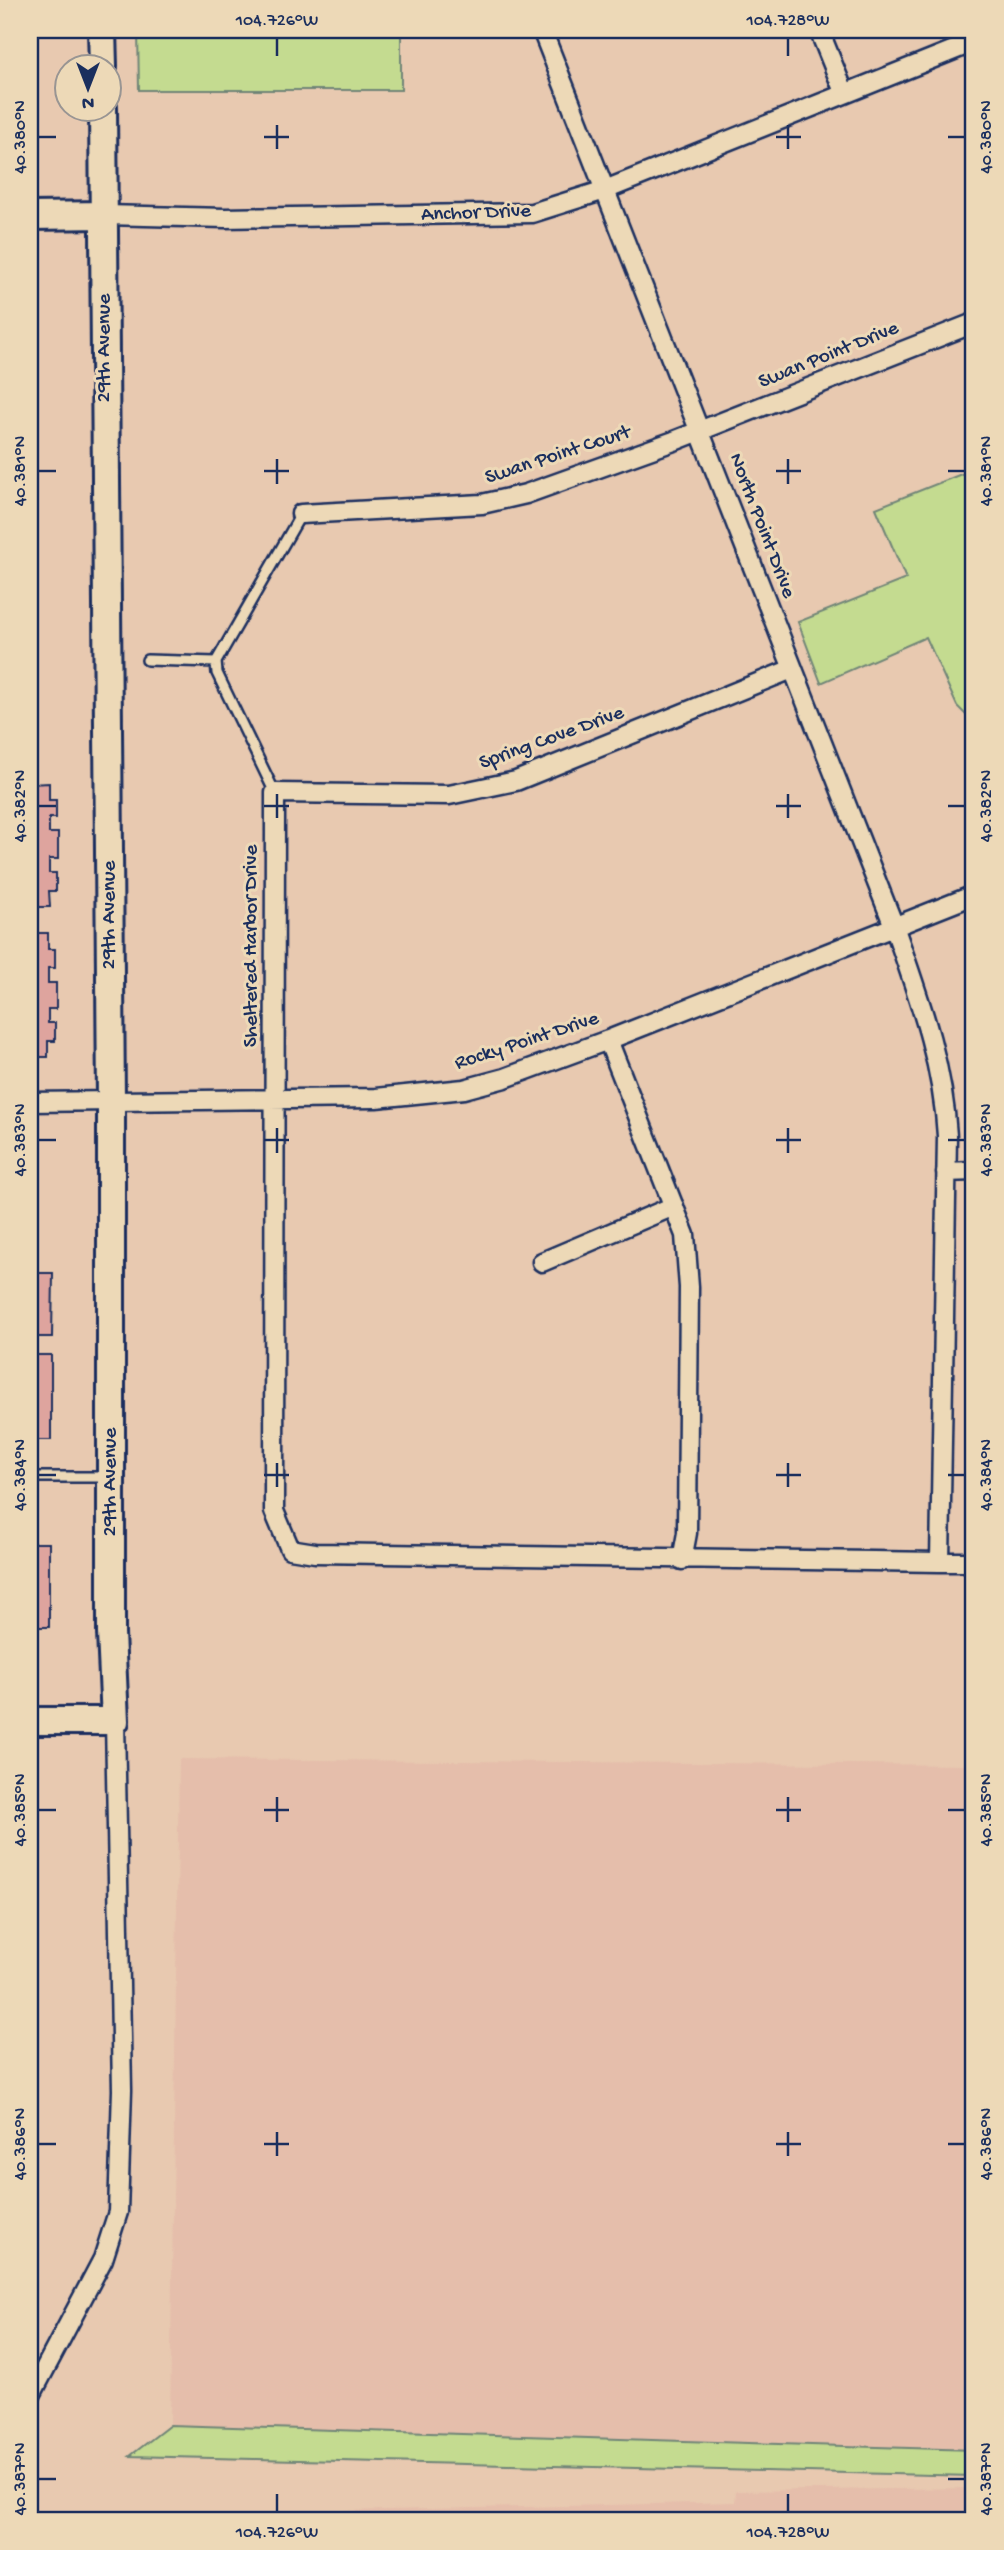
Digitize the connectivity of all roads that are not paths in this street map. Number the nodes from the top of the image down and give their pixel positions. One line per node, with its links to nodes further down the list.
1 (102, 30): 5 (street)
2 (542, 30): 8 (street, North Point Drive)
3 (819, 30): 6 (street)
4 (974, 42): 6 (street, Anchor Drive)
5 (103, 52)
6 (844, 92): 8 (street, Anchor Drive)
7 (103, 122): 9 (street, 29th Avenue)
8 (605, 190): 9 (street, Anchor Drive); 12 (street, North Point Drive)
9 (105, 215): 10 (street, Anchor Drive); 22 (street, 29th Avenue)
10 (30, 216)
11 (974, 323): 12 (street, Swan Point Drive)
12 (700, 431): 13 (street, Swan Point Court); 16 (street, North Point Drive)
13 (300, 513): 15 (lane)
14 (147, 660): 15 (lane)
15 (216, 662): 17 (lane)
16 (792, 669): 17 (street, Spring Cove Drive); 19 (street, North Point Drive)
17 (275, 793): 21 (street, Sheltered Harbor Drive)
18 (974, 895): 19 (street, Rocky Point Drive)
19 (894, 926): 20 (street, Rocky Point Drive); 25 (street, North Point Drive)
20 (608, 1040): 21 (street, Rocky Point Drive); 26 (street)
21 (275, 1100): 22 (street, Rocky Point Drive); 30 (street, Sheltered Harbor Drive)
22 (111, 1101): 23 (street, Rocky Point Drive); 29 (street, 29th Avenue)
23 (30, 1102)
24 (974, 1171): 25 (street)
25 (946, 1172): 31 (street, North Point Drive)
26 (674, 1206): 27 (street); 30 (street)
27 (542, 1262)
28 (30, 1477): 29 (lane)
29 (111, 1477): 34 (street, 29th Avenue)
30 (682, 1560): 31 (street)
31 (940, 1562): 32 (street)
32 (974, 1562)
33 (30, 1721): 34 (street)
34 (115, 1721): 35 (street)
35 (30, 2397)

